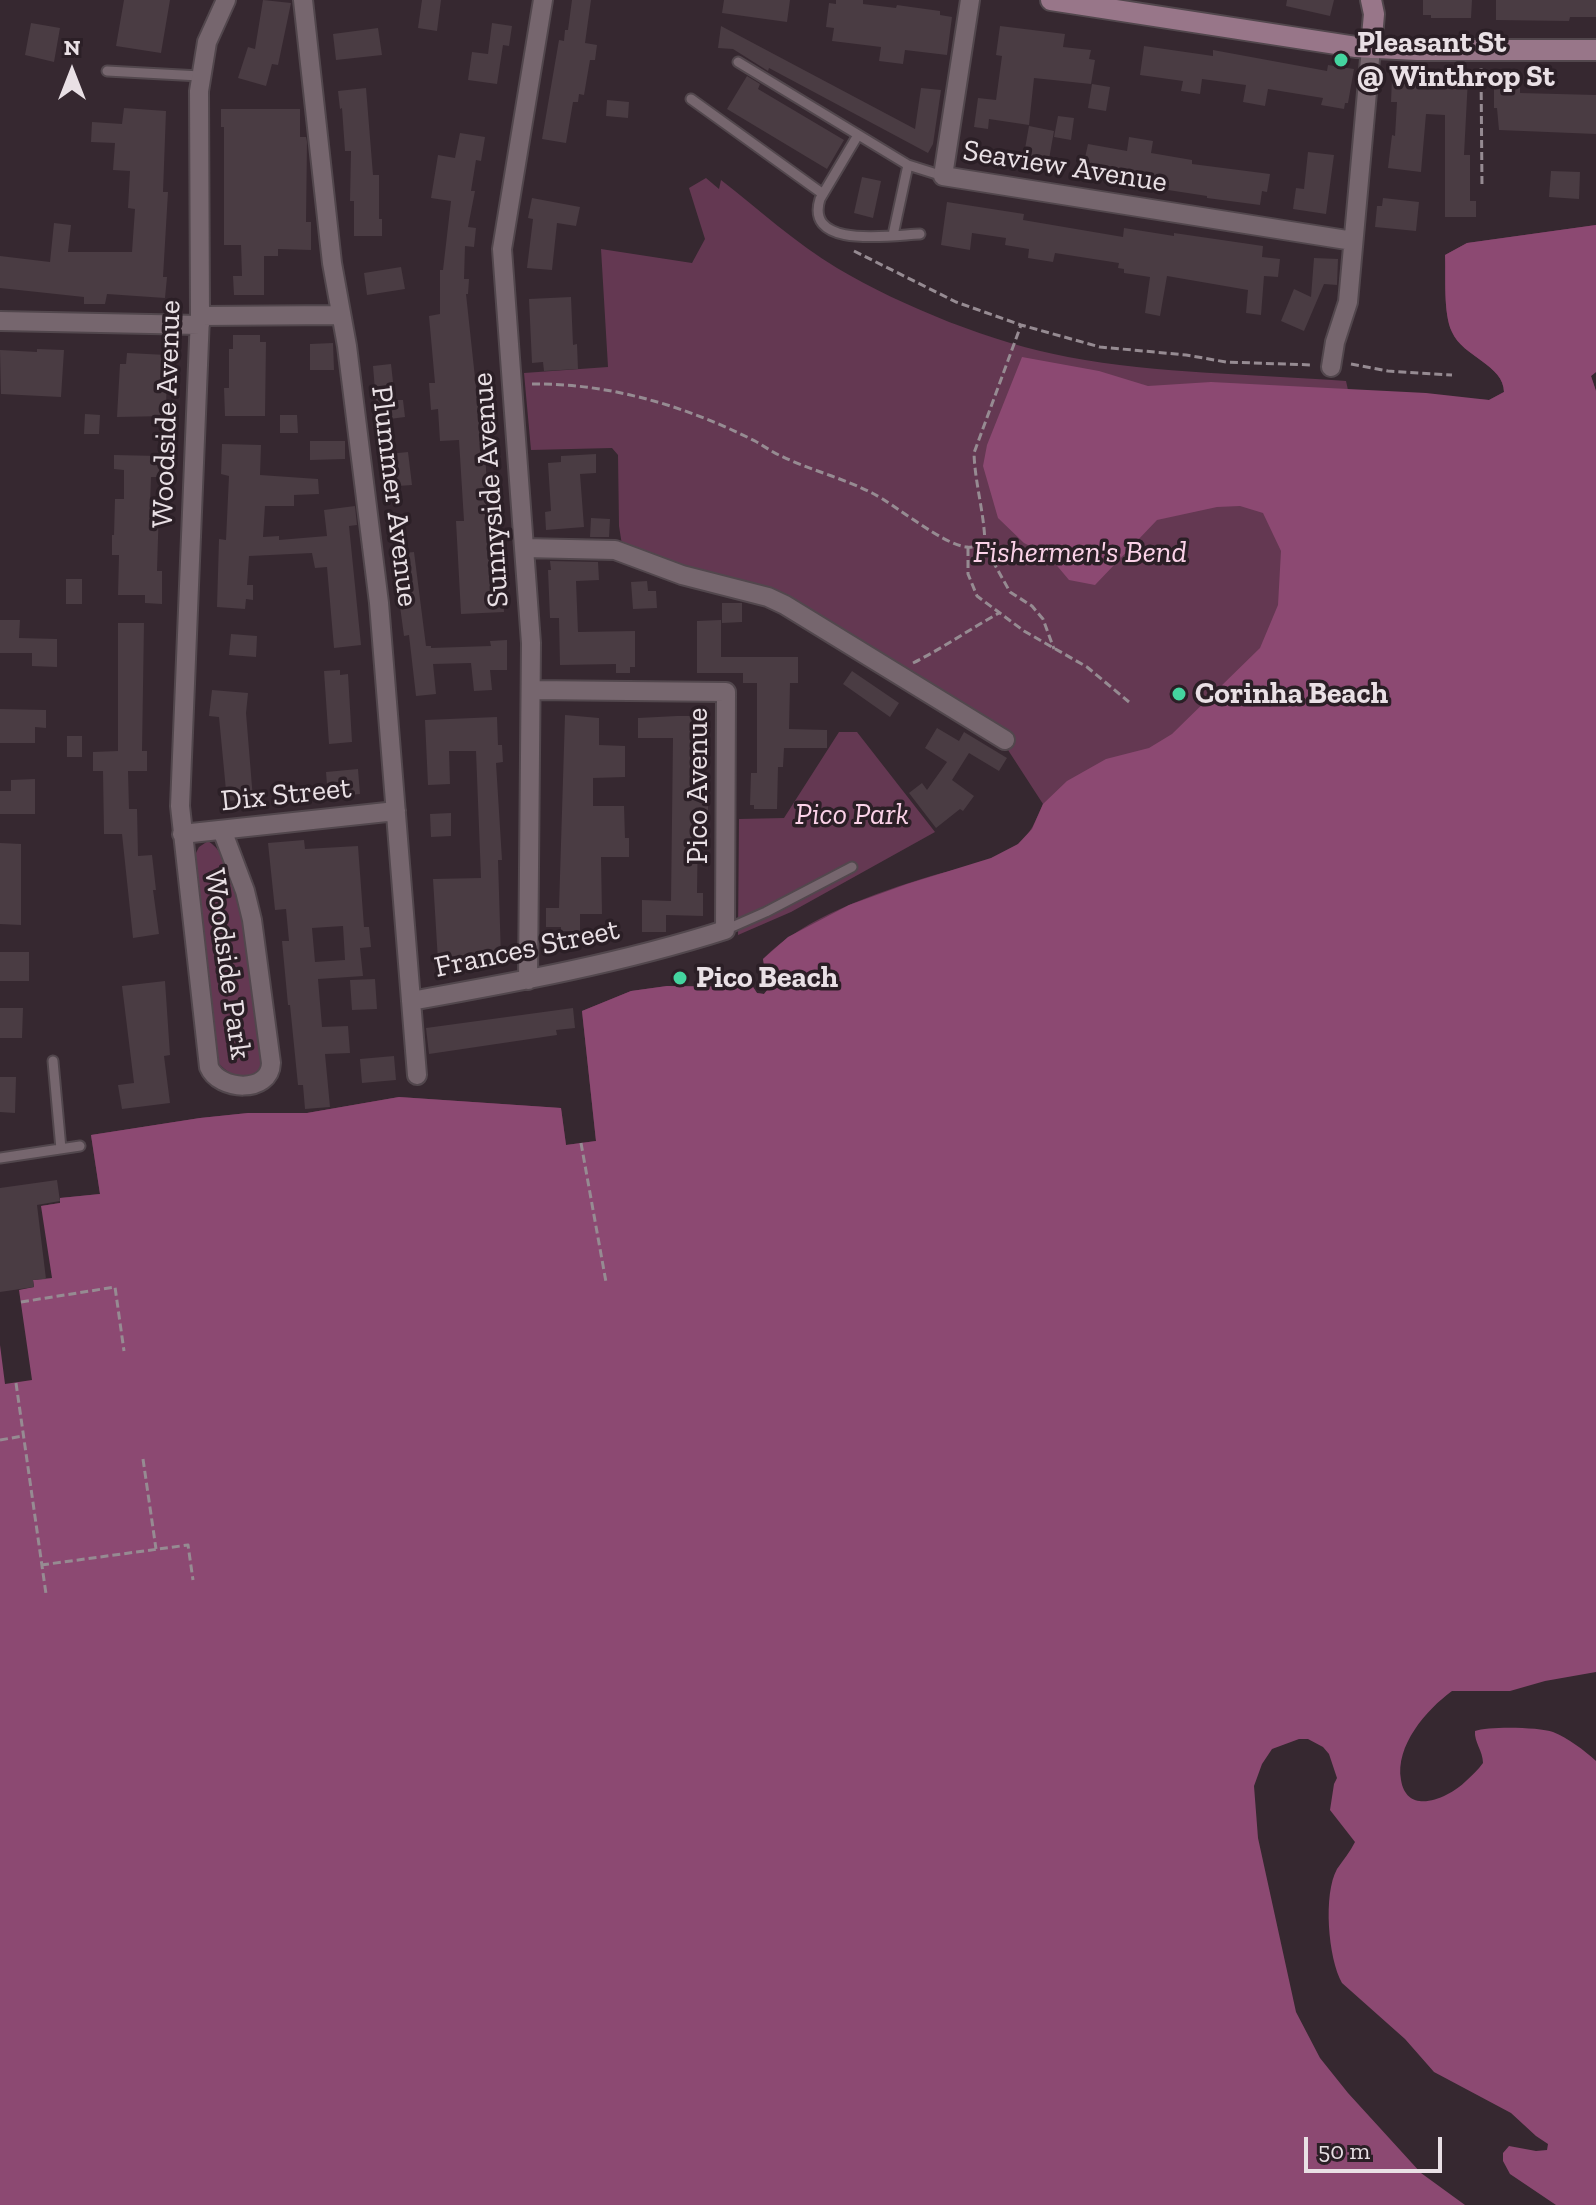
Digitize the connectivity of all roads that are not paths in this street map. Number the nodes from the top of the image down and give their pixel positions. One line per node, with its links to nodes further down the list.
1 (226, 0): 11 (street, Woodside Avenue)
2 (303, 0): 20 (street, Plummer Avenue)
3 (543, 0): 24 (street, Sunnyside Avenue)
4 (970, 0): 15 (street, Seaview Avenue)
5 (1051, 0): 7 (main road)
6 (1371, 0): 7 (main road)
7 (1371, 48): 8 (main road); 19 (street)
8 (1596, 50)
9 (738, 62): 13 (lane)
10 (107, 71): 11 (lane)
11 (200, 76): 22 (street, Woodside Avenue)
12 (691, 99): 16 (lane)
13 (858, 135): 14 (lane); 16 (lane)
14 (908, 165): 15 (lane); 18 (lane)
15 (943, 176): 19 (street, Seaview Avenue)
16 (823, 194): 18 (lane)
17 (920, 234): 18 (lane)
18 (893, 235)
19 (1353, 241): 23 (street)
20 (341, 315): 22 (street); 27 (street, Plummer Avenue)
21 (0, 321): 22 (street)
22 (200, 321): 29 (street, Woodside Avenue)
23 (1332, 365)
24 (524, 548): 25 (street, Sunnyside Avenue); 26 (street)
25 (531, 690): 31 (street, Pico Avenue); 32 (street, Sunnyside Avenue)
26 (1005, 740)
27 (396, 811): 28 (street, Dix Street); 33 (street, Plummer Avenue)
28 (222, 830): 29 (street, Dix Street); 29 (street, Woodside Park)
29 (182, 834)
30 (852, 867): 31 (lane)
31 (725, 930): 32 (street, Frances Street)
32 (528, 980): 33 (street, Frances Street)
33 (411, 1001): 35 (street, Frances Street)
34 (53, 1061): 37 (lane)
35 (417, 1075)
36 (80, 1146): 37 (lane)
37 (61, 1149): 38 (lane)
38 (0, 1158)

